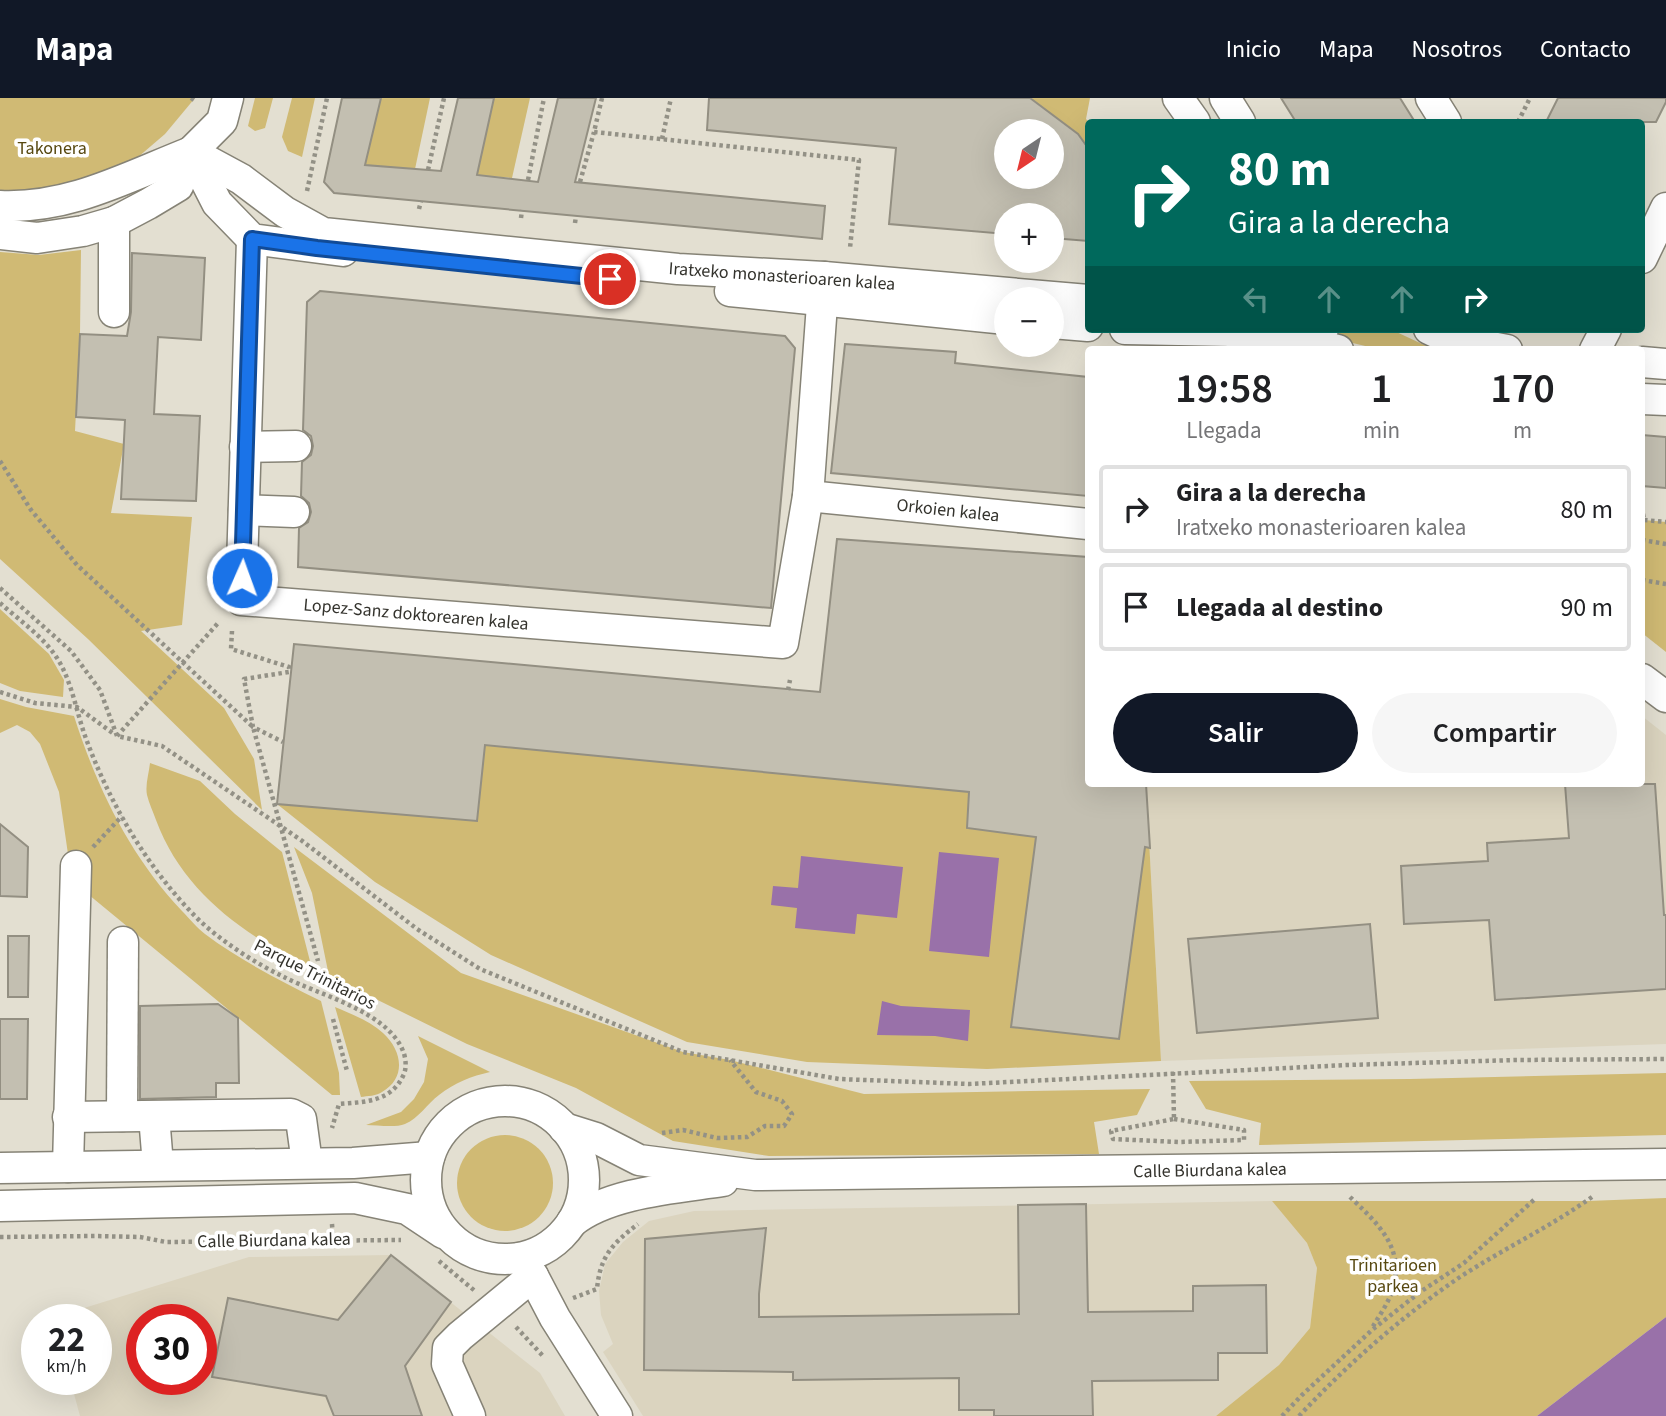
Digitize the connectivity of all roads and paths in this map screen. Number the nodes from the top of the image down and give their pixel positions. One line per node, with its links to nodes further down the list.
1 (327, 98): 23 (path)
2 (444, 98): 18 (path)
3 (544, 98): 20 (path)
4 (602, 98): 15 (path)
5 (671, 98): 16 (path)
6 (1178, 98): 11 (street)
7 (1225, 98): 12 (street)
8 (1431, 98): 13 (street)
9 (1530, 98): 14 (path)
10 (225, 109): 17 (street); 19 (street)
11 (1193, 119)
12 (1238, 119)
13 (1444, 119)
14 (1520, 119)
15 (594, 132): 16 (path); 21 (path)
16 (662, 139): 36 (path)
17 (191, 152): 19 (street, Iratxeko monasterioaren kalea); 22 (street); 25 (street); 26 (street)
18 (428, 170)
19 (241, 179): 38 (street, Iratxeko monasterioaren kalea)
20 (528, 180)
21 (580, 182)
22 (178, 186): 25 (street); 32 (street)
23 (307, 191)
24 (421, 201): 28 (path)
25 (217, 203): 35 (street)
26 (0, 206)
27 (1666, 208): 37 (street)
28 (419, 209)
29 (522, 211): 31 (path)
30 (576, 216): 33 (path)
31 (521, 218)
32 (114, 222): 34 (street); 40 (street)
33 (575, 223)
34 (0, 234)
35 (252, 239): 38 (street, Iratxeko monasterioaren kalea); 58 (street, Lopez-Sanz doktorearen kalea)
36 (850, 248)
37 (1645, 252)
38 (823, 289): 39 (street, Iratxeko monasterioaren kalea); 41 (street, Iratxeko monasterioaren kalea); 60 (street)
39 (1085, 300)
40 (114, 312)
41 (994, 316)
42 (1064, 324): 43 (street)
43 (1085, 326)
44 (1236, 333): 47 (street)
45 (1437, 333): 52 (street)
46 (1313, 335): 50 (street); 51 (street)
47 (1267, 346)
48 (1267, 346): 49 (street)
49 (1286, 346)
50 (1286, 346)
51 (1331, 346)
52 (1486, 346)
53 (1645, 362): 54 (street)
54 (1666, 364)
55 (1645, 399): 56 (street)
56 (1666, 400)
57 (296, 446): 58 (street)
58 (246, 447): 61 (street, Lopez-Sanz doktorearen kalea)
59 (0, 461): 80 (path)
60 (808, 496): 61 (street, Lopez-Sanz doktorearen kalea); 65 (street, Orkoien kalea)
61 (244, 510): 62 (street)
62 (294, 512)
63 (1645, 519): 64 (path)
64 (1666, 522)
65 (1085, 524)
66 (1645, 540): 67 (path)
67 (1666, 544)
68 (1645, 580): 69 (path)
69 (1666, 584)
70 (0, 588): 81 (path)
71 (0, 603): 79 (path, Parque Trinitarios)
72 (219, 622): 81 (path, bridge)
73 (232, 631): 80 (path)
74 (790, 680): 76 (path)
75 (1645, 680): 78 (street)
76 (788, 690)
77 (0, 692): 79 (path)
78 (1666, 697)
79 (77, 707): 81 (path); 83 (path, Parque Trinitarios)
80 (253, 727): 82 (path); 84 (path)
81 (117, 736): 84 (path)
82 (284, 741)
83 (122, 816): 85 (path); 93 (path, Parque Trinitarios)
84 (281, 828): 87 (path); 90 (path)
85 (75, 866): 96 (street)
86 (123, 942): 94 (street)
87 (318, 961)
88 (333, 1019): 91 (path)
89 (1666, 1059): 92 (path)
90 (730, 1060): 92 (path); 99 (path)
91 (347, 1071)
92 (1172, 1072): 97 (path)
93 (349, 1103)
94 (122, 1116): 95 (street); 96 (street)
95 (155, 1116): 101 (street); 103 (street)
96 (68, 1117): 104 (street)
97 (1174, 1119): 97 (path)
98 (564, 1128): 100 (street); 106 (street, Calle Biurdana kalea); 112 (street)
99 (659, 1134)
100 (429, 1157): 101 (street); 115 (street)
101 (307, 1163): 103 (street)
102 (1666, 1164): 106 (street, Calle Biurdana kalea)
103 (158, 1165): 104 (street)
104 (68, 1167): 105 (street)
105 (0, 1168)
106 (755, 1175): 112 (street, Calle Biurdana kalea)
107 (1350, 1197): 120 (path)
108 (1592, 1197): 124 (path)
109 (1536, 1198): 120 (path)
110 (0, 1206): 115 (street)
111 (646, 1218): 117 (path)
112 (572, 1222): 116 (street)
113 (0, 1237): 114 (path, Calle Biurdana kalea)
114 (410, 1242)
115 (445, 1250): 116 (street); 118 (path)
116 (526, 1267): 118 (street); 122 (street)
117 (579, 1296)
118 (495, 1307): 119 (path); 121 (street)
119 (517, 1328)
120 (1371, 1330): 123 (path)
121 (470, 1416)
122 (617, 1416)
123 (1282, 1416)
124 (1299, 1416)

